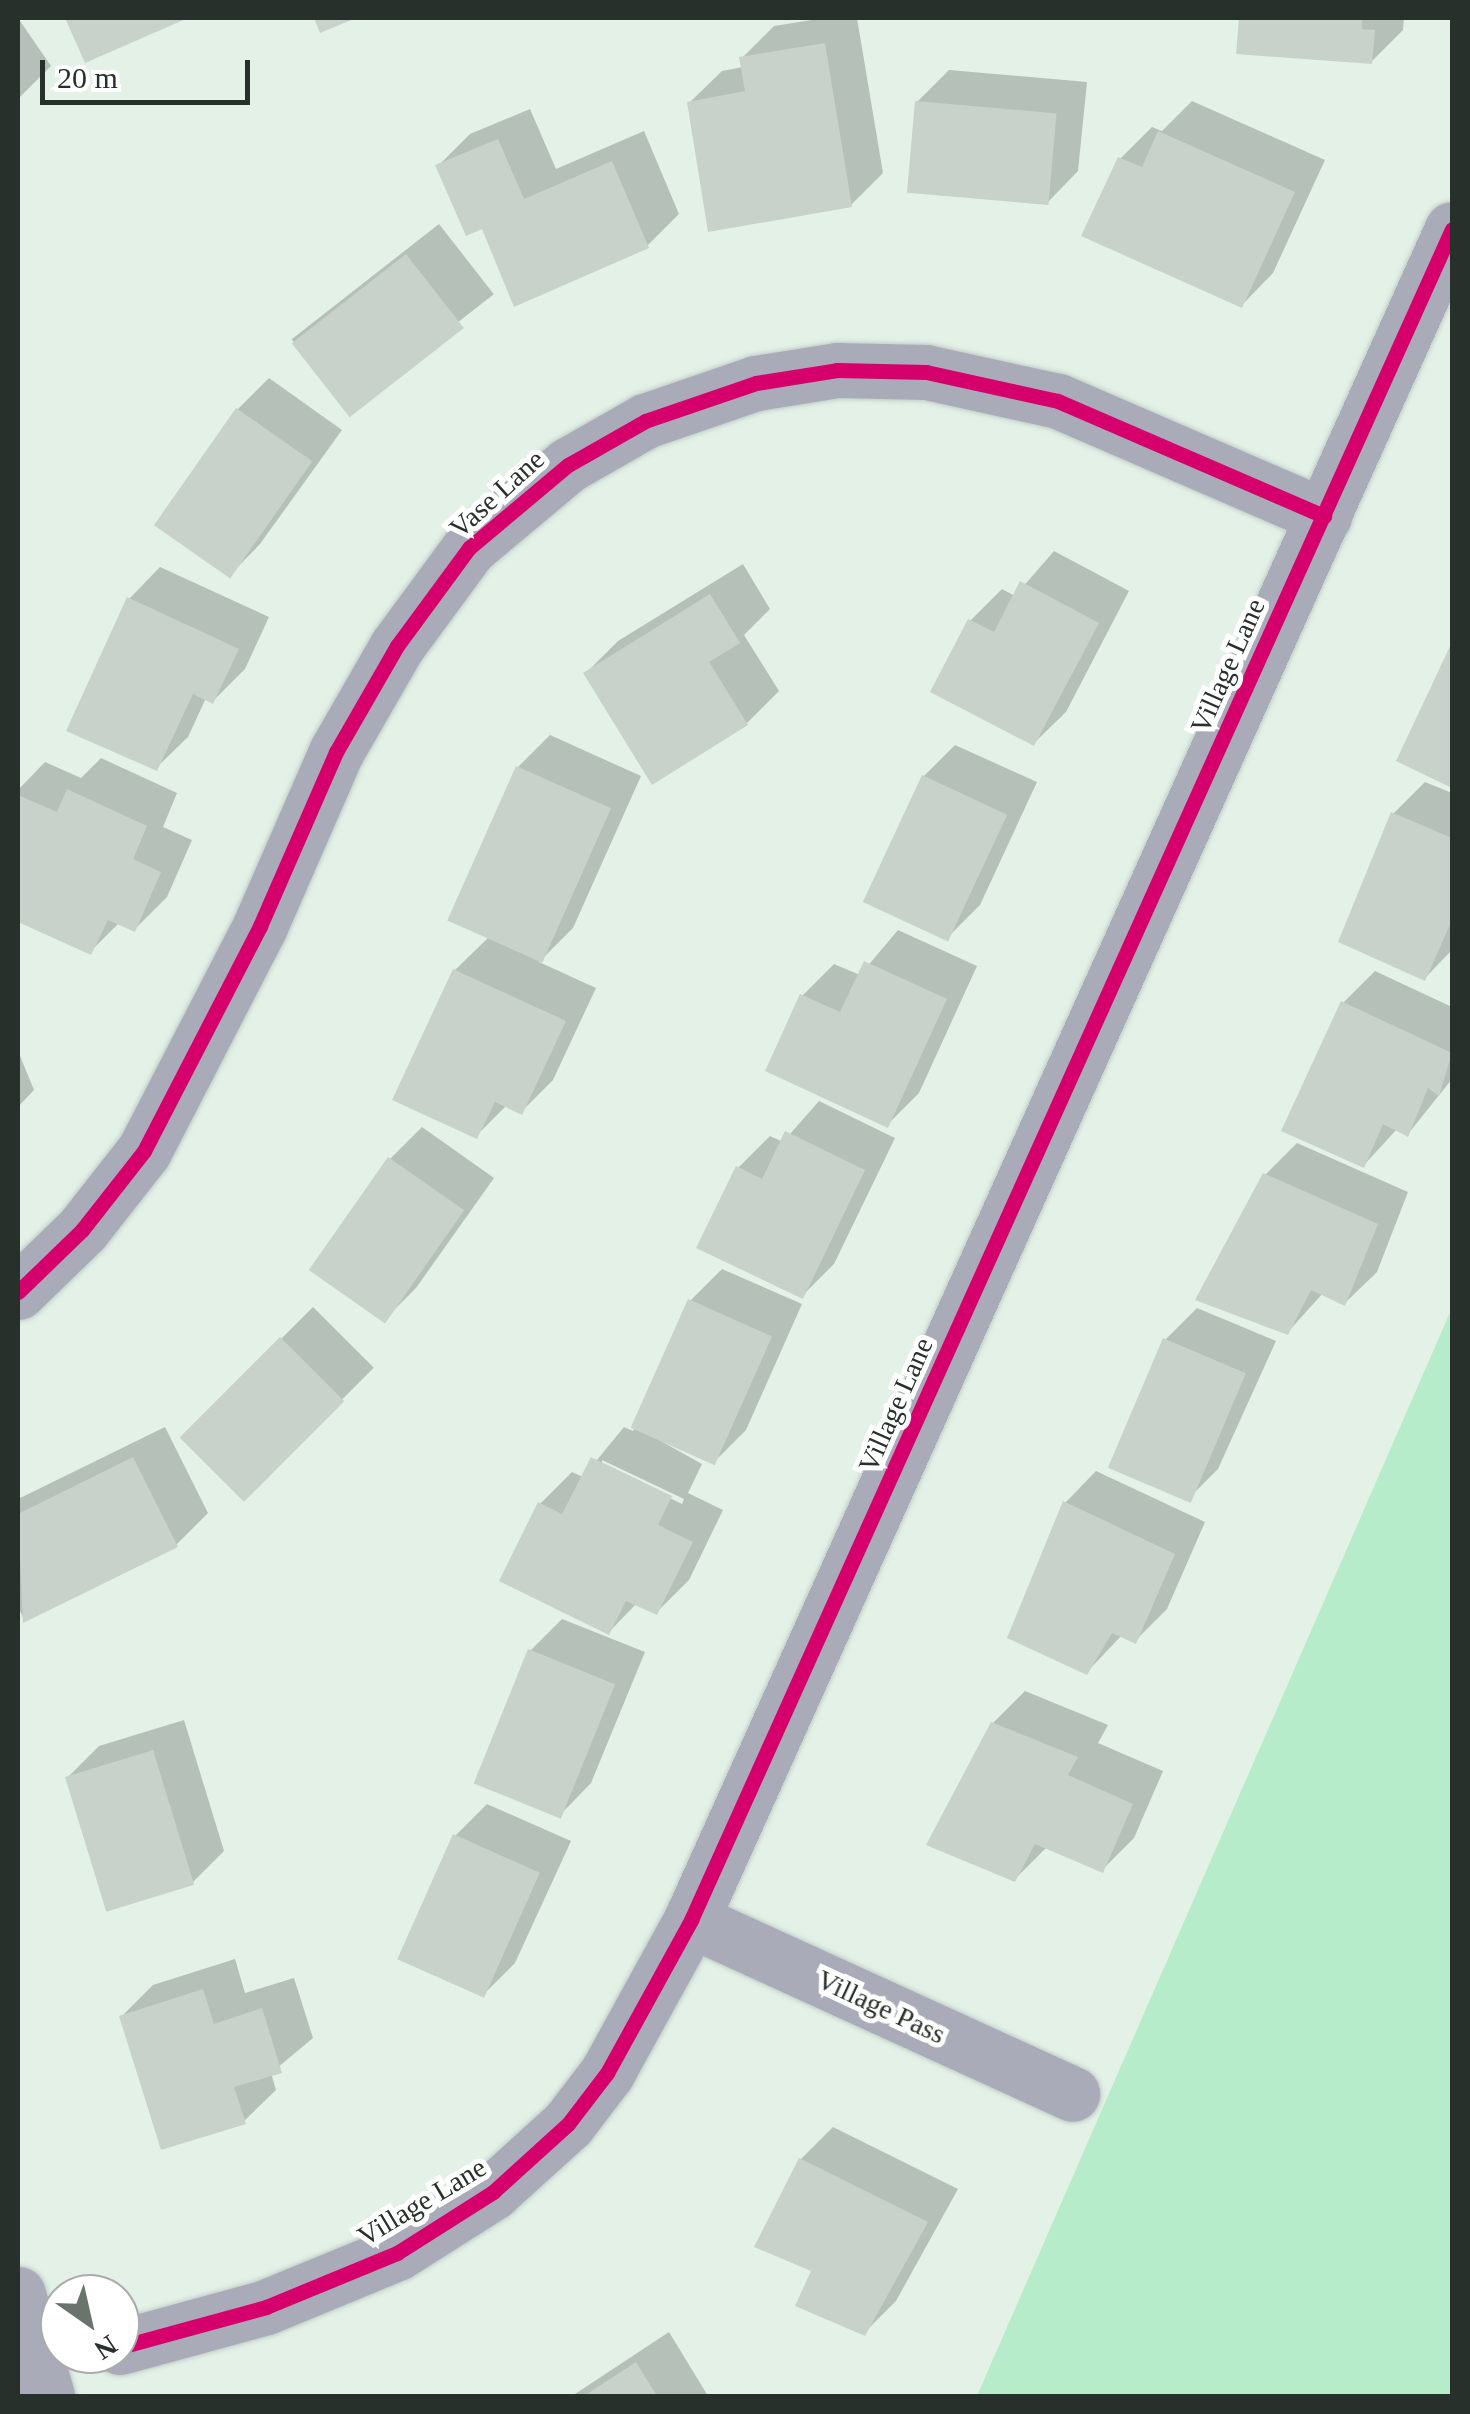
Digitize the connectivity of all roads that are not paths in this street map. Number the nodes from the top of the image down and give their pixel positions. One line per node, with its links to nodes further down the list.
1 (1452, 230): 2 (street, Village Lane)
2 (1324, 516): 3 (street, Vase Lane); 4 (street, Village Lane)
3 (18, 1292)
4 (691, 1920): 5 (street, Village Pass); 7 (street, Village Lane)
5 (1072, 2094)
6 (18, 2294): 8 (street)
7 (140, 2341)
8 (43, 2383)

